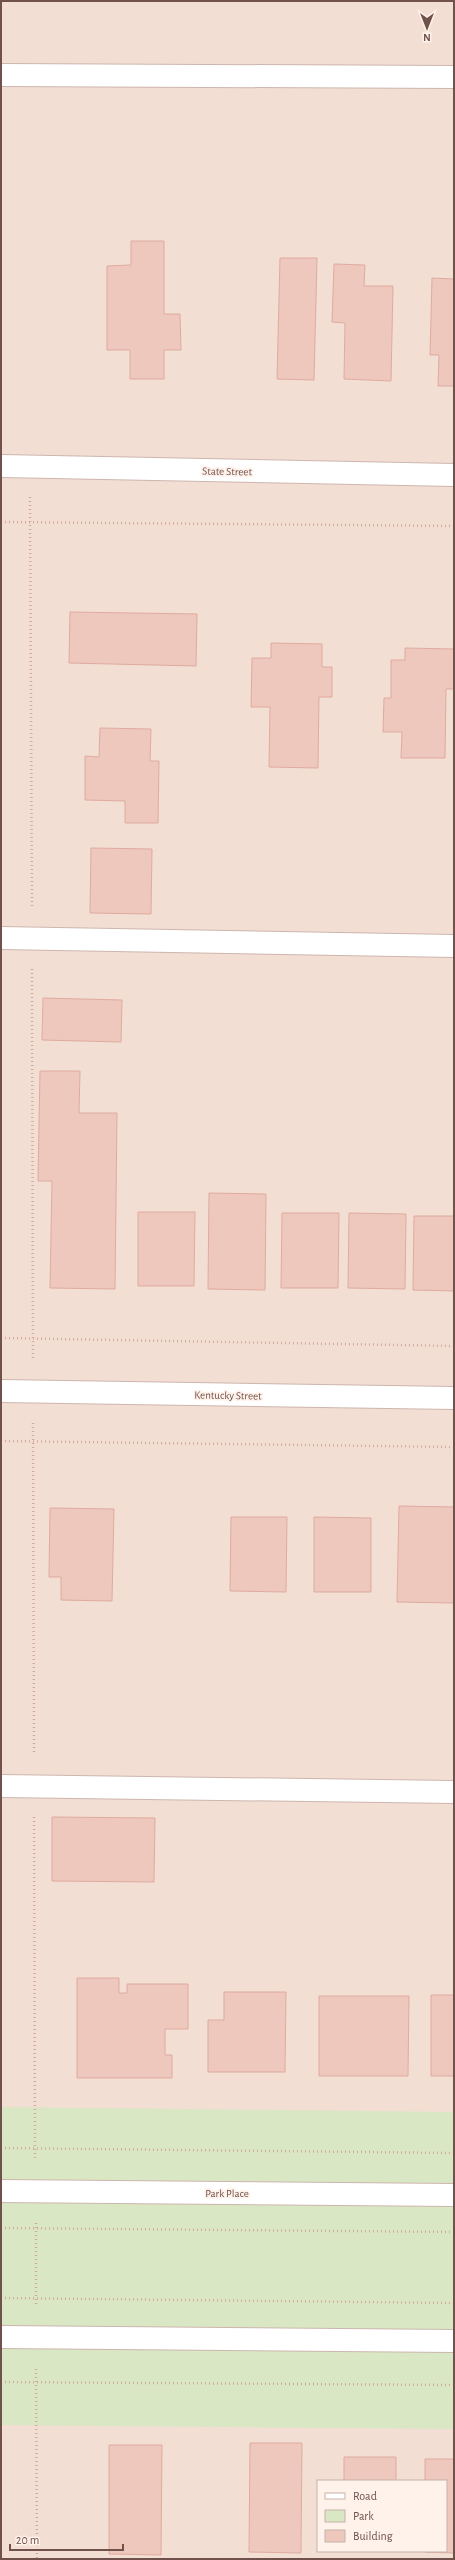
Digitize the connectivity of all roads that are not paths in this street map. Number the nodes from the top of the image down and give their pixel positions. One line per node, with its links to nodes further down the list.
1 (1, 75): 2 (street)
2 (454, 77)
3 (1, 466): 4 (street, State Street)
4 (454, 475)
5 (1, 938): 6 (street)
6 (454, 946)
7 (1, 1391): 8 (street, Kentucky Street)
8 (454, 1398)
9 (1, 1786): 10 (street)
10 (454, 1792)
11 (1, 2191): 12 (street, Park Place)
12 (454, 2195)
13 (1, 2337): 14 (street)
14 (454, 2341)

